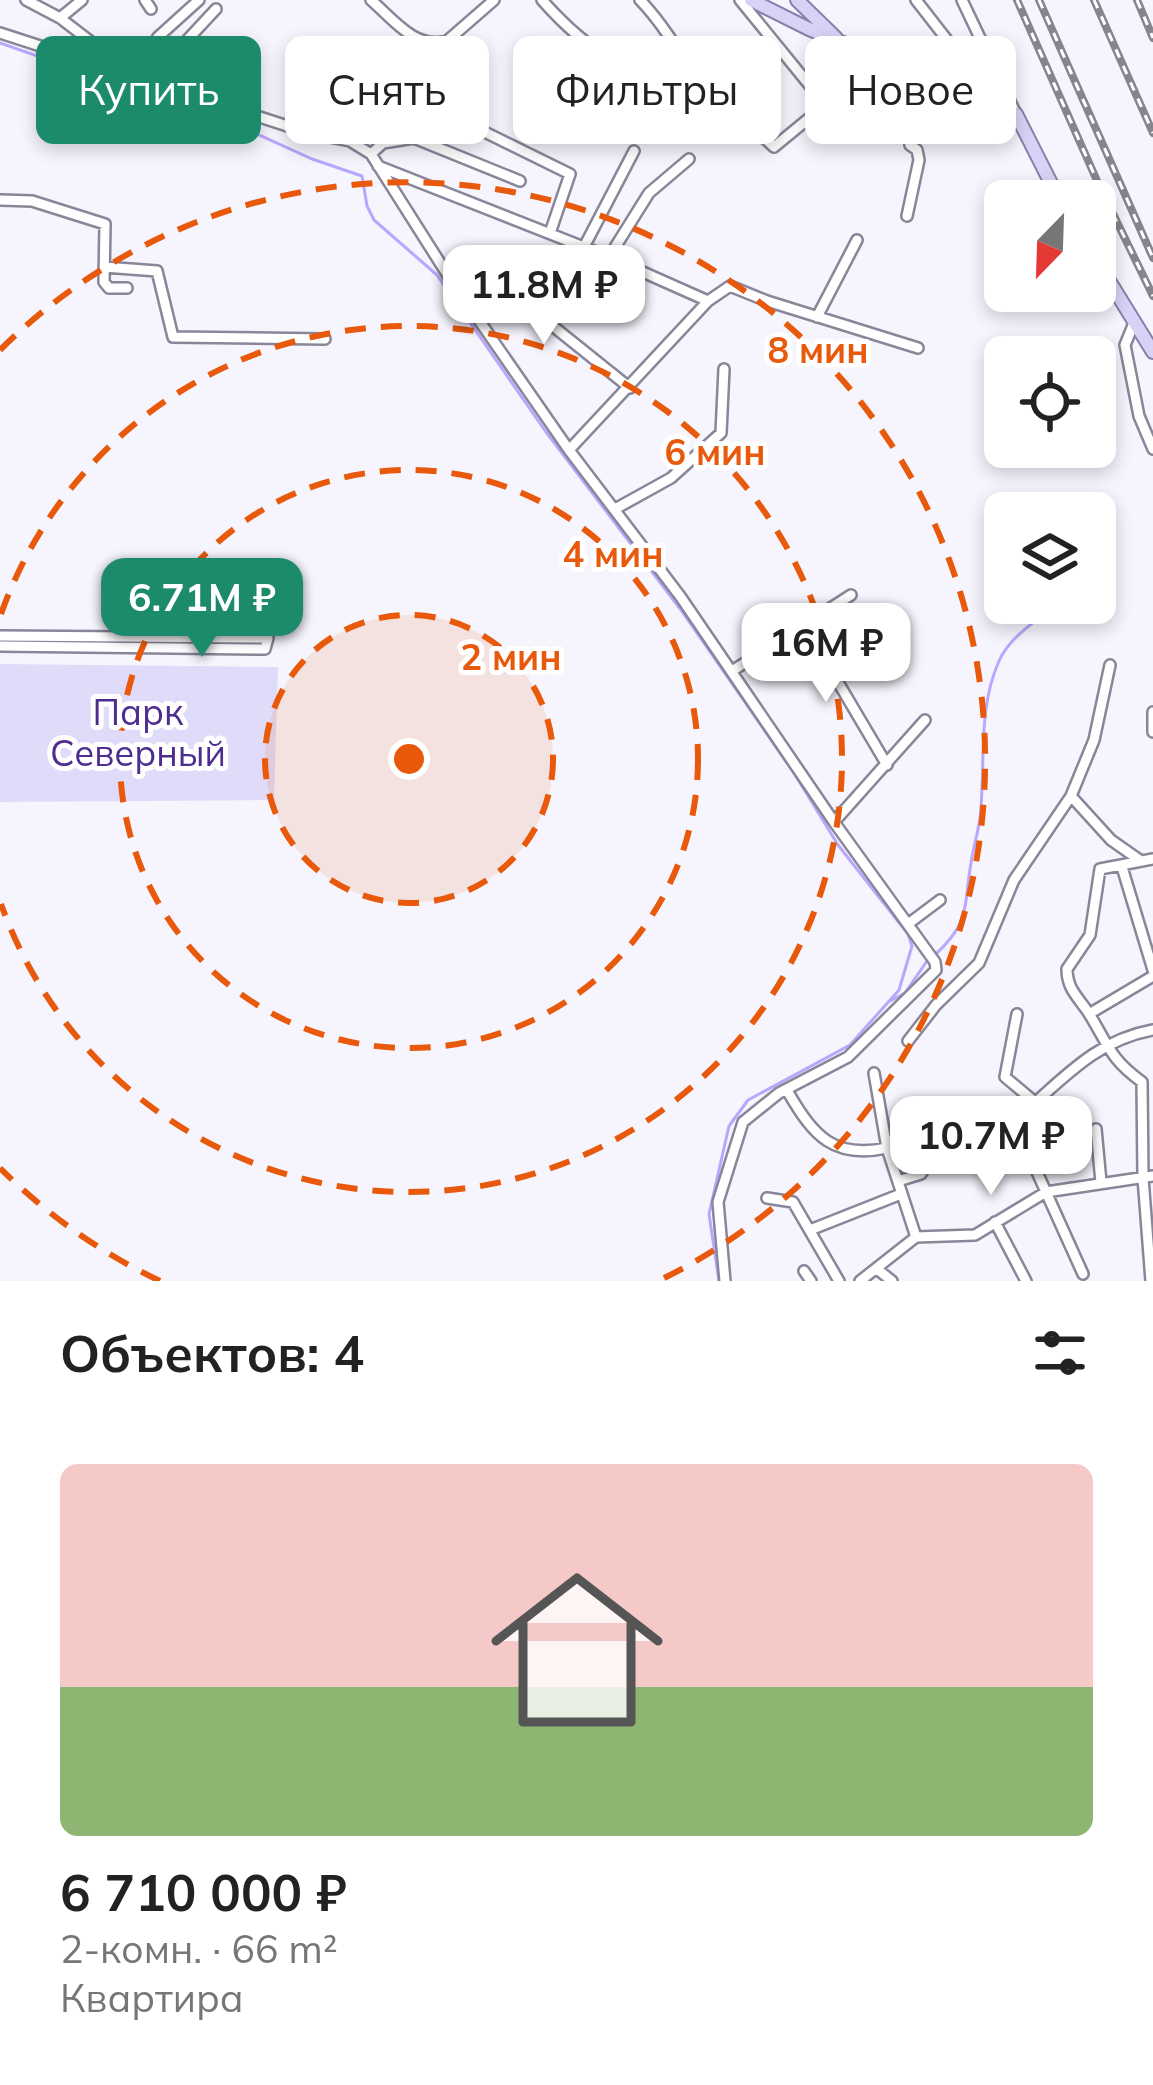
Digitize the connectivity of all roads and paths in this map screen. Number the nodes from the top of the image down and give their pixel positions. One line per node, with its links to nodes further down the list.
1 (26, 0): 16 (street)
2 (82, 0): 16 (street)
3 (199, 0): 19 (street)
4 (371, 0): 15 (street)
5 (397, 0): 15 (street)
6 (494, 0): 15 (street)
7 (542, 0): 21 (street)
8 (640, 0): 22 (street)
9 (740, 0): 28 (street)
10 (751, 0): 23 (main road)
11 (797, 0): 24 (main road)
12 (916, 0): 25 (street)
13 (962, 0): 26 (street)
14 (216, 9): 20 (street)
15 (385, 12)
16 (60, 18): 18 (street)
17 (0, 33): 27 (street)
18 (83, 36)
19 (160, 36)
20 (191, 36)
21 (576, 36)
22 (668, 36)
23 (828, 36)
24 (833, 36)
25 (944, 36)
26 (979, 36)
27 (36, 44)
28 (805, 80)
29 (1016, 114): 41 (main road)
30 (261, 117): 38 (street)
31 (805, 122): 33 (street)
32 (489, 135): 45 (street)
33 (781, 141)
34 (381, 144): 38 (street)
35 (427, 144): 42 (street)
36 (911, 144): 44 (street)
37 (634, 151): 47 (street)
38 (370, 154): 40 (street)
39 (689, 159): 48 (street)
40 (377, 166): 45 (street); 52 (street)
41 (1049, 180)
42 (520, 181)
43 (0, 200): 49 (street)
44 (907, 216)
45 (550, 233): 47 (street)
46 (857, 240): 54 (street)
47 (584, 247): 48 (street)
48 (609, 257): 53 (street)
49 (104, 267): 50 (street); 56 (street)
50 (127, 288)
51 (1116, 291): 55 (main road)
52 (463, 297): 60 (street); 62 (street)
53 (708, 301): 54 (street); 60 (street)
54 (817, 317): 57 (street)
55 (1135, 321): 58 (main road); 61 (street)
56 (325, 339)
57 (918, 348)
58 (1153, 352)
59 (724, 369): 63 (street)
60 (630, 388): 62 (street)
61 (1153, 449)
62 (569, 450): 63 (street)
63 (615, 509): 70 (street)
64 (851, 595): 65 (street)
65 (803, 622): 70 (street); 74 (street)
66 (0, 636): 67 (street)
67 (136, 643): 67 (street); 68 (street)
68 (0, 646)
69 (1110, 664): 75 (street)
70 (732, 670): 76 (street)
71 (1152, 715): 73 (street)
72 (925, 719): 74 (street)
73 (1153, 732)
74 (887, 765): 76 (street)
75 (1071, 796): 77 (street); 85 (street)
76 (834, 823): 80 (street)
77 (1147, 861): 78 (street)
78 (1122, 867): 81 (street); 83 (street)
79 (940, 900): 80 (street)
80 (908, 924): 89 (street)
81 (1153, 973): 83 (street)
82 (1017, 1014): 90 (street)
83 (1089, 1014): 86 (street)
84 (1153, 1030): 86 (street)
85 (908, 1041)
86 (1103, 1045): 88 (street); 90 (street)
87 (874, 1073): 93 (street)
88 (1148, 1082): 95 (street)
89 (788, 1092): 93 (street); 106 (street)
90 (1036, 1103): 91 (street)
91 (1014, 1121): 93 (street); 98 (street)
92 (1096, 1129): 97 (street)
93 (887, 1148): 96 (street)
94 (934, 1152): 96 (street)
95 (1148, 1177): 97 (street); 111 (street)
96 (898, 1181): 99 (street)
97 (1101, 1182): 98 (street)
98 (1046, 1192): 101 (street); 105 (street)
99 (901, 1195): 102 (street); 103 (street)
100 (767, 1198): 102 (street)
101 (994, 1222): 103 (street); 110 (street)
102 (810, 1230): 107 (street)
103 (916, 1237): 104 (street)
104 (877, 1269): 108 (street); 109 (street)
105 (1083, 1274)
106 (725, 1281)
107 (839, 1281)
108 (860, 1281)
109 (892, 1281)
110 (1026, 1281)
111 (1151, 1281)

